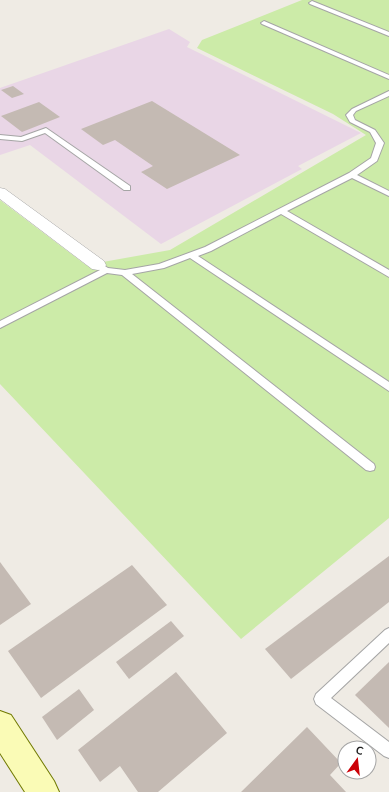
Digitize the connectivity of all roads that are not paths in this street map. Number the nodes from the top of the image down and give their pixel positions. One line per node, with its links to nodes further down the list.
1 (312, 3): 3 (lane)
2 (264, 23): 4 (lane)
3 (389, 34)
4 (389, 77)
5 (389, 93): 7 (lane)
6 (0, 137): 10 (lane)
7 (380, 143): 8 (lane); 9 (lane)
8 (389, 143)
9 (352, 174): 12 (lane); 13 (lane)
10 (127, 188)
11 (0, 192): 15 (street)
12 (389, 194)
13 (281, 211): 14 (lane); 17 (lane)
14 (192, 255): 16 (lane); 19 (lane)
15 (102, 267): 16 (lane); 18 (lane)
16 (125, 273): 20 (lane)
17 (389, 274)
18 (0, 325)
19 (389, 387)
20 (370, 467)
21 (389, 634): 23 (lane)
22 (0, 726): 24 (street)
23 (389, 751)
24 (43, 792)

